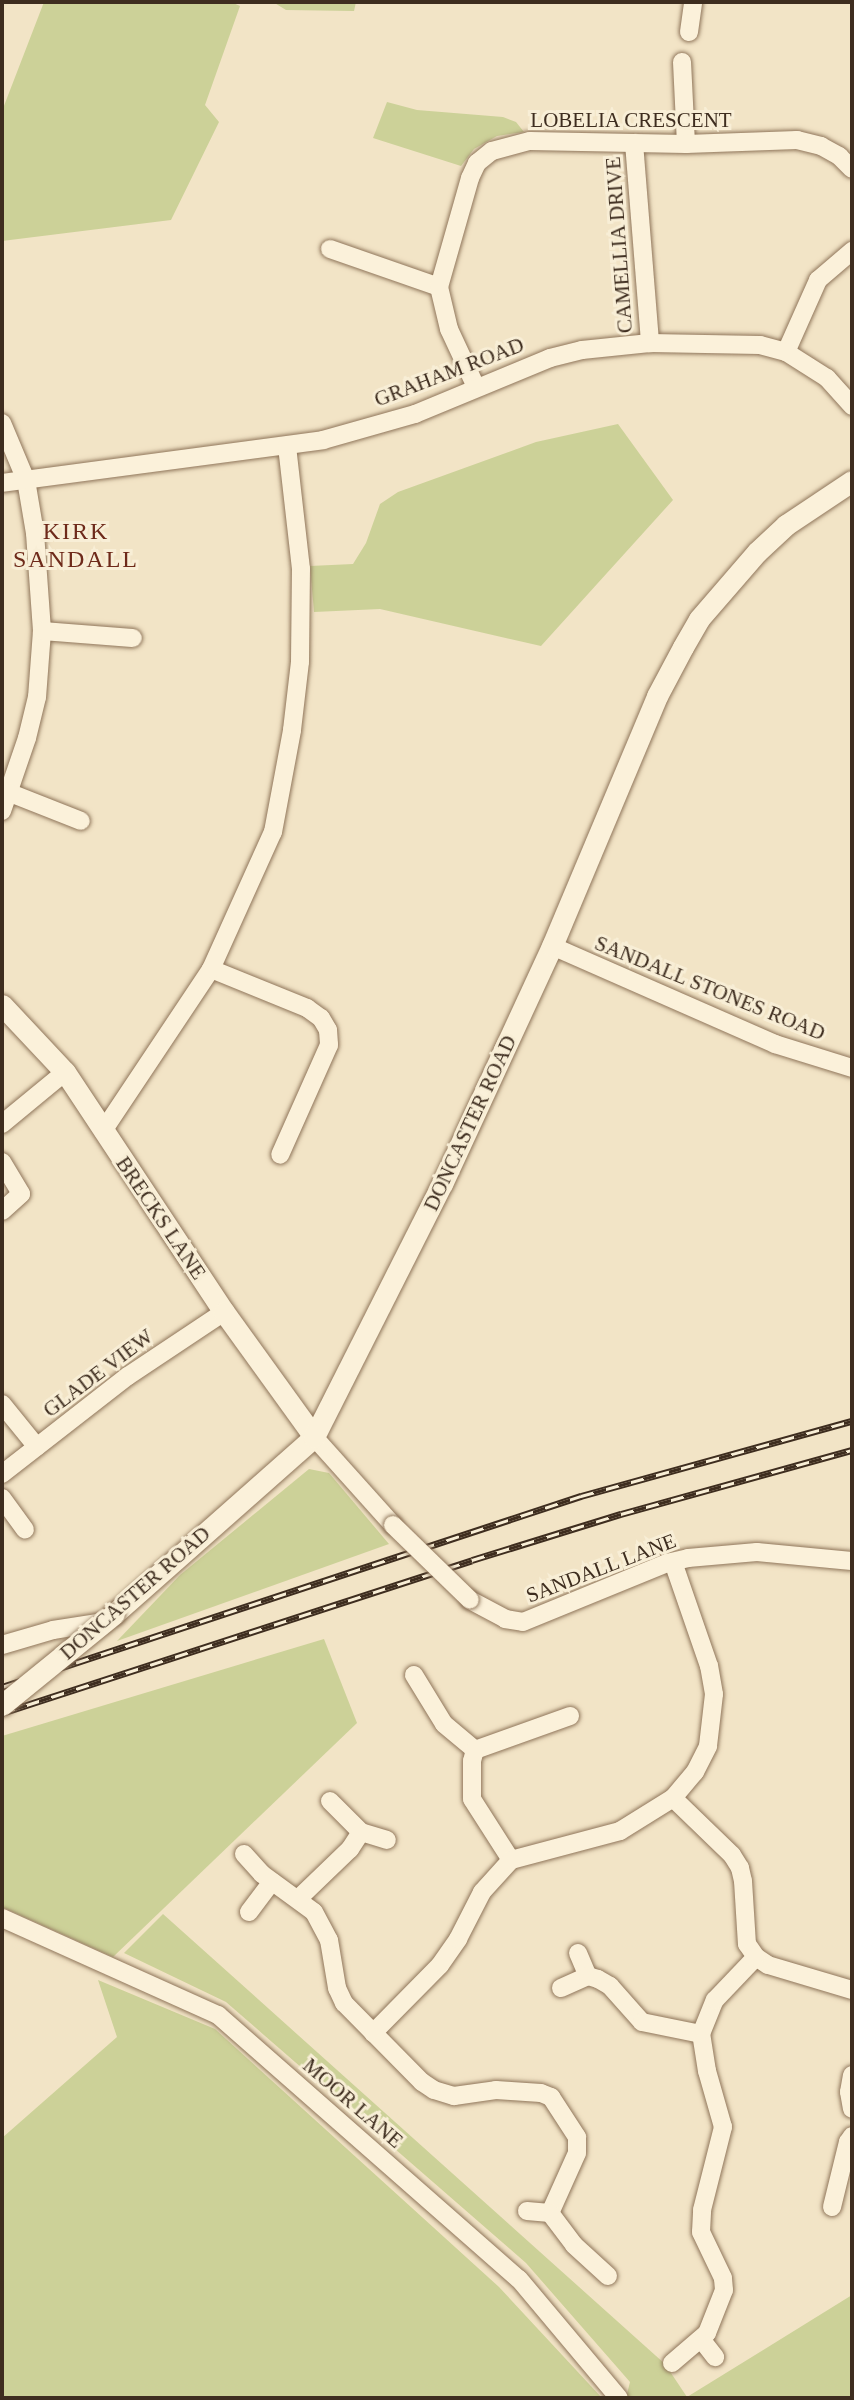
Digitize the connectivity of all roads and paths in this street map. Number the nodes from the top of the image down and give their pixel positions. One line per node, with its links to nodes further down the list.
1 (693, 2): 2 (street)
2 (689, 32)
3 (682, 62): 5 (street)
4 (634, 144): 5 (street, LOBELIA CRESCENT); 9 (street, LOBELIA CRESCENT); 10 (street, CAMELLIA DRIVE)
5 (686, 145): 6 (street, LOBELIA CRESCENT)
6 (852, 169)
7 (330, 249): 9 (street)
8 (852, 251): 11 (street)
9 (439, 287): 12 (street, LOBELIA CRESCENT)
10 (650, 343): 11 (street, GRAHAM ROAD); 12 (street, GRAHAM ROAD)
11 (786, 352): 13 (street, GRAHAM ROAD)
12 (476, 387): 15 (street, GRAHAM ROAD)
13 (852, 406)
14 (2, 423): 16 (street)
15 (287, 446): 16 (street, GRAHAM ROAD); 25 (street)
16 (26, 480): 18 (street, GRAHAM ROAD); 19 (street)
17 (852, 481): 24 (street, DONCASTER ROAD)
18 (2, 483)
19 (42, 631): 20 (street); 21 (street)
20 (133, 638)
21 (10, 793): 22 (street); 23 (street)
22 (2, 811)
23 (81, 821)
24 (552, 946): 27 (street, SANDALL STONES ROAD); 36 (street, DONCASTER ROAD)
25 (211, 969): 30 (street); 31 (street)
26 (2, 1005): 28 (street, BRECKS LANE)
27 (852, 1068)
28 (65, 1072): 29 (street); 30 (street, BRECKS LANE)
29 (2, 1124)
30 (103, 1131): 34 (street, BRECKS LANE)
31 (280, 1155)
32 (2, 1162): 33 (street)
33 (2, 1211)
34 (223, 1312): 36 (street, BRECKS LANE); 37 (street, GLADE VIEW)
35 (2, 1405): 37 (street)
36 (314, 1437): 42 (street, SANDALL LANE, bridge); 43 (street, DONCASTER ROAD)
37 (37, 1447): 38 (street, GLADE VIEW)
38 (2, 1474)
39 (2, 1498): 40 (street)
40 (25, 1530)
41 (852, 1561): 42 (street, SANDALL LANE)
42 (673, 1562): 49 (street)
43 (109, 1618): 44 (street); 46 (street, DONCASTER ROAD, bridge)
44 (2, 1645)
45 (414, 1675): 48 (street)
46 (2, 1704)
47 (570, 1716): 48 (street)
48 (475, 1750): 54 (street)
49 (673, 1798): 54 (street); 60 (street)
50 (330, 1801): 51 (street)
51 (361, 1832): 52 (street); 56 (street)
52 (387, 1840)
53 (244, 1854): 55 (street)
54 (511, 1860): 64 (street)
55 (272, 1882): 56 (street); 57 (street)
56 (299, 1898): 64 (street)
57 (249, 1912)
58 (2, 1918): 76 (street, MOOR LANE)
59 (578, 1953): 61 (street)
60 (756, 1957): 63 (street); 65 (street)
61 (588, 1976): 62 (street); 65 (street)
62 (561, 1988)
63 (852, 1990)
64 (373, 2033): 71 (street)
65 (701, 2034): 73 (street)
66 (852, 2075): 67 (street)
67 (852, 2109)
68 (852, 2136): 69 (street)
69 (832, 2207)
70 (527, 2211): 71 (street)
71 (550, 2213): 72 (street)
72 (608, 2276)
73 (701, 2339): 74 (street); 75 (street)
74 (715, 2357)
75 (672, 2363)
76 (619, 2398)

